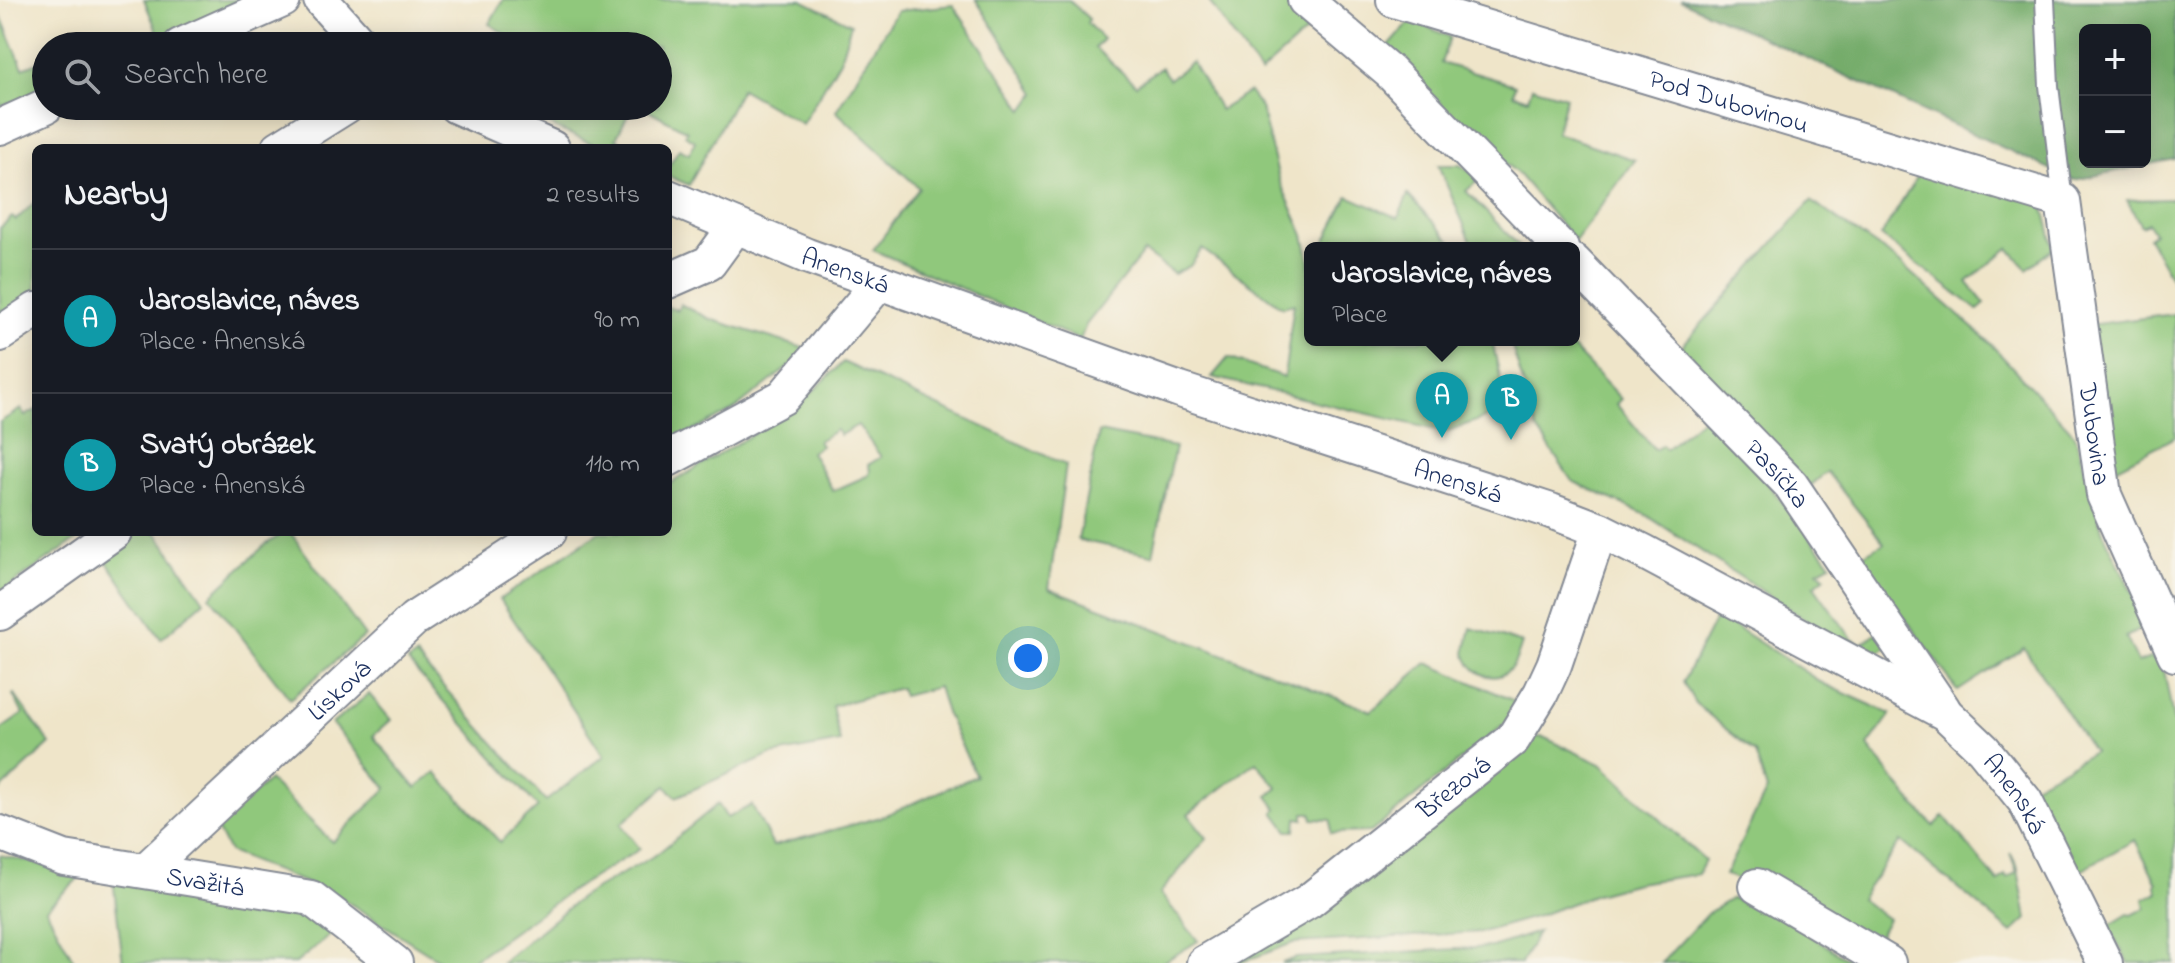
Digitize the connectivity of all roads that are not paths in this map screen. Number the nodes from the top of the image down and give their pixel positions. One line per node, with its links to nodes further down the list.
1 (283, 0): 6 (street)
2 (321, 0): 7 (street)
3 (1305, 0): 17 (street)
4 (1394, 0): 15 (street, Pod Dubovinou)
5 (2045, 0): 15 (lane)
6 (211, 32)
7 (350, 32)
8 (32, 112): 11 (street)
9 (324, 120): 12 (street)
10 (488, 120): 13 (street)
11 (0, 127)
12 (285, 144)
13 (543, 144)
14 (672, 199): 16 (street, Anenská)
15 (2063, 201): 28 (street, Dubovina)
16 (736, 226): 19 (street); 20 (street, Anenská)
17 (1555, 242)
18 (1580, 268): 29 (street, Pasíčka)
19 (672, 279)
20 (880, 282): 23 (street); 24 (street, Anenská)
21 (32, 313): 22 (street)
22 (0, 334)
23 (672, 457)
24 (1600, 530): 29 (street, Anenská); 34 (street, Březová)
25 (108, 536): 27 (street)
26 (543, 536): 31 (street, Lísková)
27 (0, 613)
28 (2175, 654)
29 (1945, 713): 36 (street, Anenská)
30 (0, 833): 31 (street, Svažitá)
31 (146, 870): 33 (street, Svažitá)
32 (1757, 886): 35 (street)
33 (395, 963)
34 (1204, 963)
35 (1888, 963)
36 (2105, 963)

